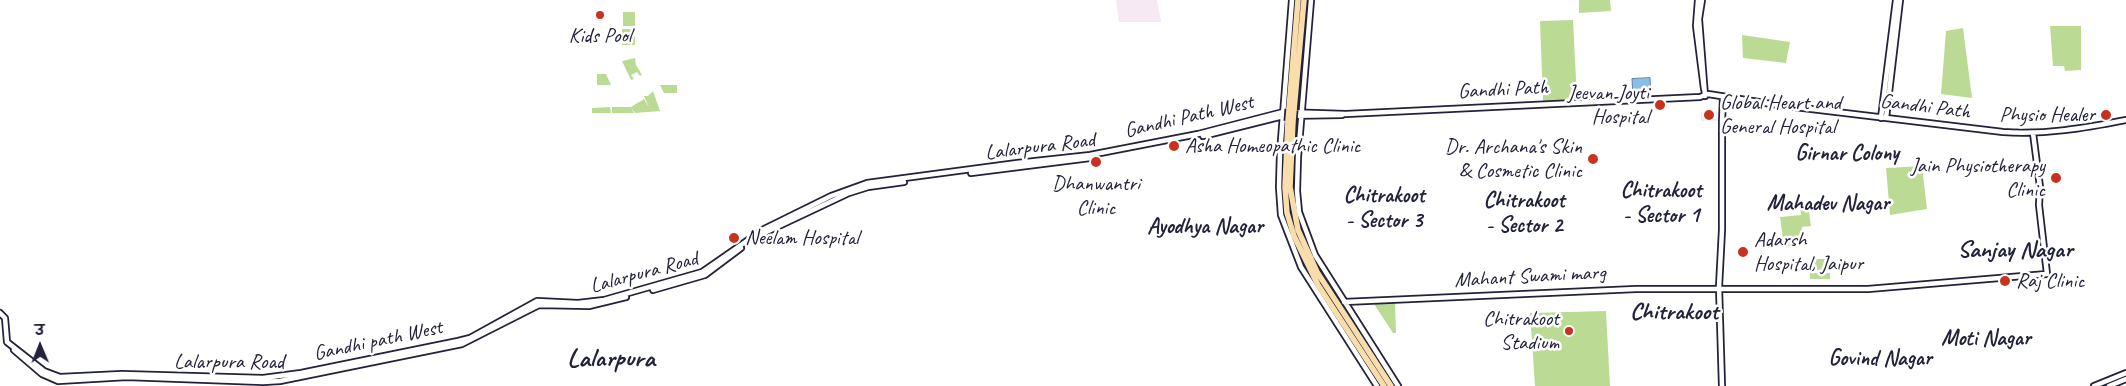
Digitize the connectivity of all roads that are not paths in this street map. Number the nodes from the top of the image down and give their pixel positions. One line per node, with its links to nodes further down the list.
1 (1292, 0): 11 (street)
2 (1298, 0): 11 (highway)
3 (1304, 0): 11 (highway)
4 (1311, 0): 11 (street)
5 (1700, 0): 8 (street)
6 (1896, 0): 10 (street)
7 (1900, 0): 10 (street)
8 (1706, 96): 9 (street, Gandhi Path); 11 (street, Gandhi Path)
9 (1722, 97): 12 (street, Gandhi Path); 18 (street)
10 (1885, 111): 12 (street)
11 (1292, 112): 14 (highway, bridge); 16 (street, Gandhi Path West); 16 (street, Lalarpura Road); 19 (street); 24 (street)
12 (1884, 118): 15 (street, Gandhi Path)
13 (2126, 120): 15 (street, Gandhi Path)
14 (1291, 121): 25 (highway); 26 (highway)
15 (2034, 134): 18 (street)
16 (1152, 145): 17 (street, Gandhi Path West); 17 (street, Lalarpura Road)
17 (867, 185): 21 (street, Gandhi path West); 21 (street, Lalarpura Road)
18 (1718, 287): 19 (street, Mahant Swami marg); 28 (street)
19 (1344, 302): 27 (street)
20 (0, 314): 21 (street)
21 (13, 349)
22 (2126, 373): 29 (street)
23 (2126, 379): 30 (street)
24 (1377, 386)
25 (1384, 386)
26 (1391, 386)
27 (1398, 386)
28 (1722, 386)
29 (2094, 386)
30 (2109, 386)

